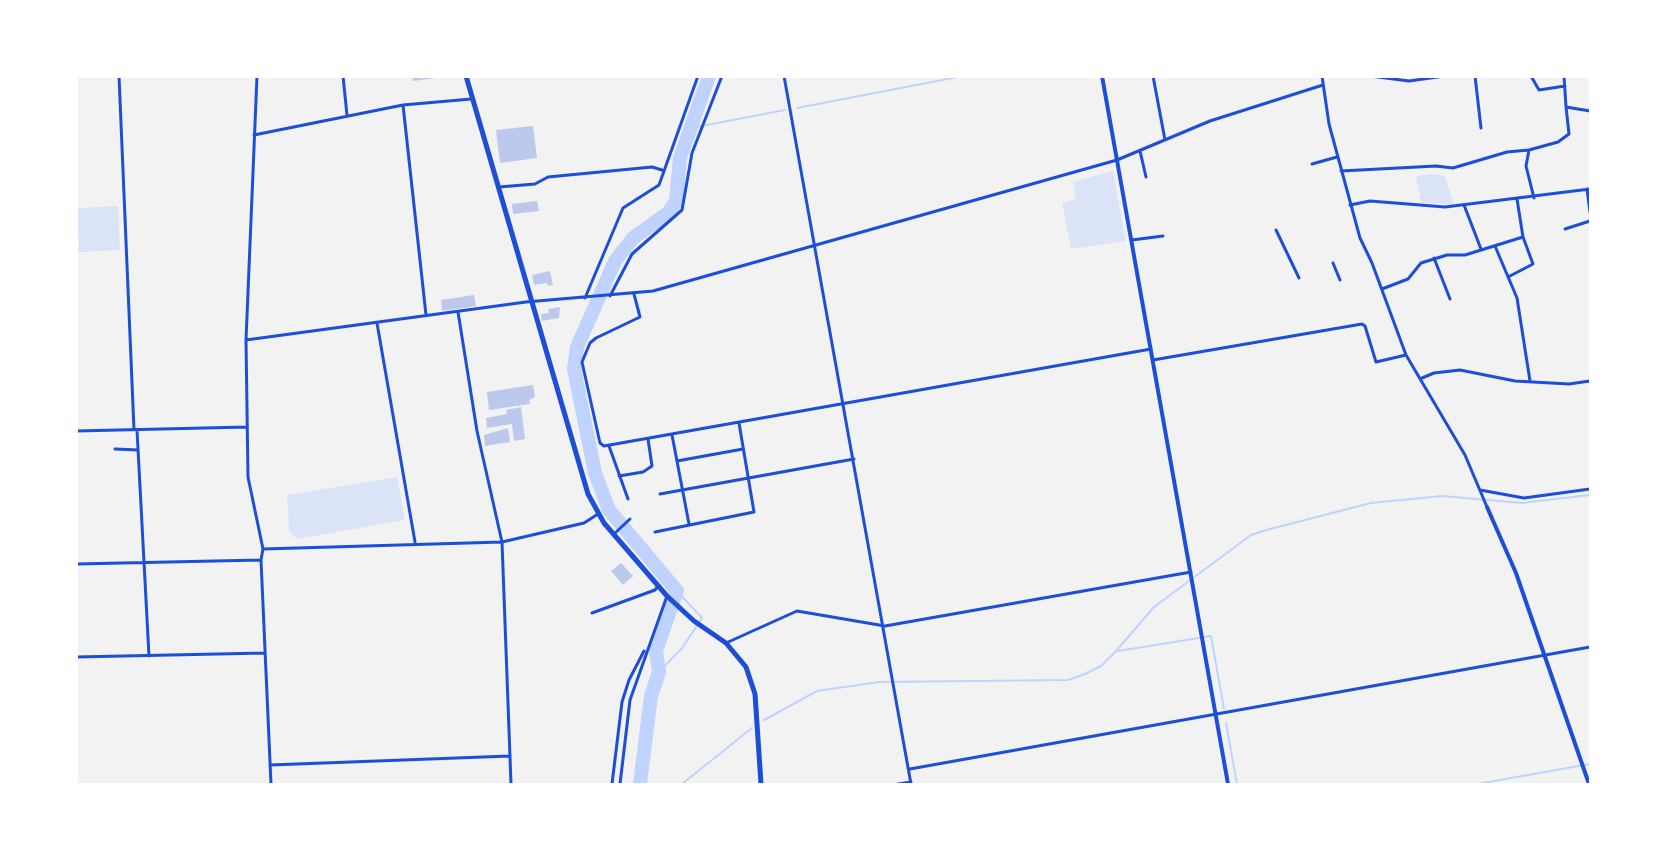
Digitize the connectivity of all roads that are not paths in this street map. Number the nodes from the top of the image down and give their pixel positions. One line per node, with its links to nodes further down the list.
1 (119, 76): 74 (street)
2 (257, 76): 24 (street)
3 (343, 76): 22 (street)
4 (466, 76): 18 (main road)
5 (698, 76): 31 (street)
6 (722, 76): 57 (street)
7 (784, 76): 47 (street)
8 (1102, 76): 29 (street)
9 (1153, 76): 25 (street)
10 (1322, 76): 16 (street)
11 (1370, 76): 12 (street)
12 (1445, 76)
13 (1475, 76): 23 (street)
14 (1531, 76): 17 (street)
15 (1564, 76): 17 (street)
16 (1323, 85): 25 (street); 28 (street)
17 (1565, 86): 20 (street)
18 (473, 99): 19 (street); 34 (main road)
19 (403, 105): 22 (street); 62 (street)
20 (1566, 107): 21 (street); 26 (street)
21 (1590, 111)
22 (347, 115): 24 (street)
23 (1481, 128)
24 (254, 135): 64 (street)
25 (1165, 140): 27 (street)
26 (1529, 150): 32 (street); 36 (street)
27 (1140, 151): 29 (street); 33 (street)
28 (1336, 158): 30 (street); 32 (street)
29 (1117, 160): 46 (street); 47 (street)
30 (1312, 164)
31 (662, 171): 34 (street); 58 (street)
32 (1341, 171): 38 (street)
33 (1146, 177)
34 (499, 187): 60 (main road)
35 (1589, 189): 36 (street); 40 (street)
36 (1534, 198): 37 (street)
37 (1517, 199): 39 (street); 45 (street)
38 (1350, 205): 39 (street); 55 (street)
39 (1464, 205): 49 (street)
40 (1590, 212)
41 (1590, 221): 42 (street)
42 (1565, 229)
43 (1276, 230): 53 (street)
44 (1163, 236): 46 (street)
45 (1524, 237): 48 (street); 52 (street)
46 (1132, 240): 65 (street)
47 (816, 246): 56 (street); 71 (street)
48 (1495, 246): 49 (street); 52 (street)
49 (1481, 249): 50 (street)
50 (1434, 258): 55 (street); 59 (street)
51 (1333, 264): 54 (street)
52 (1508, 277): 69 (street)
53 (1299, 278)
54 (1340, 280)
55 (1382, 289): 66 (street)
56 (634, 294): 57 (street); 78 (street)
57 (608, 296): 58 (street)
58 (587, 298): 60 (street)
59 (1450, 299)
60 (532, 303): 61 (street); 92 (main road)
61 (458, 312): 62 (street); 97 (street)
62 (426, 315): 63 (street)
63 (377, 322): 64 (street); 98 (street)
64 (246, 340): 73 (street)
65 (1150, 349): 67 (street); 71 (street)
66 (1406, 355): 67 (street); 68 (street)
67 (1153, 360): 103 (street)
68 (1422, 378): 69 (street); 88 (street)
69 (1530, 381): 70 (street)
70 (1590, 381)
71 (845, 404): 72 (street); 82 (street)
72 (739, 423): 76 (street); 80 (street)
73 (247, 427): 74 (street); 99 (street)
74 (136, 430): 75 (street); 81 (street)
75 (76, 431)
76 (672, 435): 77 (street); 83 (street)
77 (648, 439): 78 (street); 84 (street)
78 (609, 446): 84 (street)
79 (116, 449): 81 (street)
80 (743, 449): 83 (street); 85 (street)
81 (138, 450): 101 (street)
82 (854, 459): 85 (street); 107 (street)
83 (677, 460): 87 (street)
84 (620, 476): 90 (street)
85 (748, 478): 87 (street); 94 (street)
86 (1590, 489): 88 (street)
87 (682, 490): 89 (street); 94 (street)
88 (1481, 491): 91 (street)
89 (660, 494)
90 (628, 499)
91 (1486, 505): 113 (street)
92 (598, 514): 95 (main road); 97 (street)
93 (630, 519): 95 (street)
94 (689, 524): 96 (street)
95 (616, 532): 104 (main road)
96 (655, 532)
97 (502, 542): 98 (street); 116 (street)
98 (415, 543): 99 (street)
99 (263, 549): 100 (street)
100 (261, 560): 101 (street); 111 (street)
101 (144, 562): 102 (street); 112 (street)
102 (76, 564)
103 (1191, 573): 107 (street); 115 (street)
104 (658, 586): 105 (main road); 106 (street)
105 (668, 597): 108 (main road); 109 (street)
106 (592, 613)
107 (885, 626): 108 (street); 118 (street)
108 (726, 643): 124 (main road)
109 (647, 647): 122 (street); 123 (street)
110 (1590, 647): 113 (street)
111 (265, 653): 112 (street); 117 (street)
112 (149, 656): 114 (street)
113 (1545, 656): 115 (street); 127 (street)
114 (76, 657)
115 (1216, 714): 118 (street); 126 (street)
116 (510, 756): 117 (street); 121 (street)
117 (270, 765): 120 (street)
118 (910, 769): 119 (street)
119 (911, 783): 125 (street)
120 (271, 784)
121 (511, 784)
122 (612, 784)
123 (620, 784)
124 (761, 784)
125 (898, 784)
126 (1228, 784)
127 (1589, 784)

